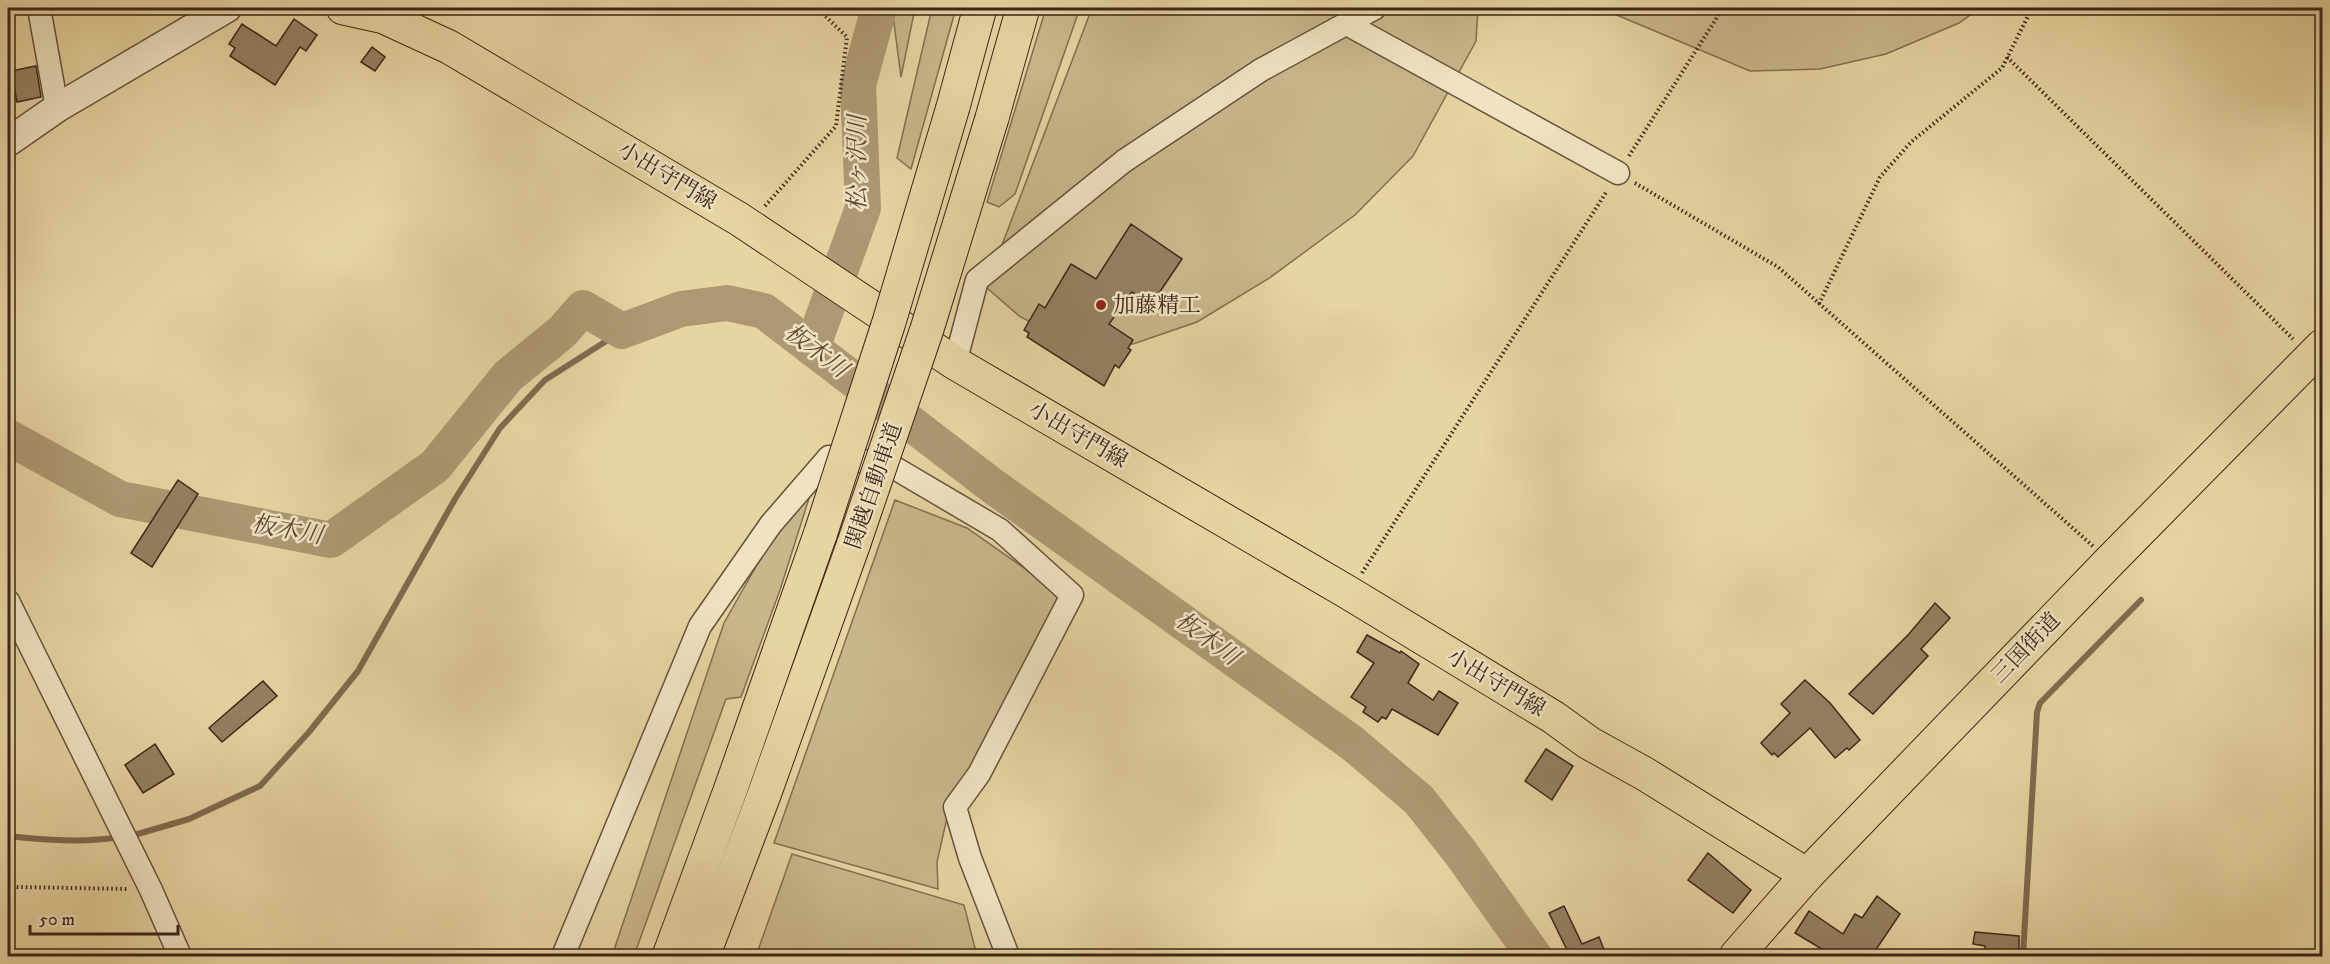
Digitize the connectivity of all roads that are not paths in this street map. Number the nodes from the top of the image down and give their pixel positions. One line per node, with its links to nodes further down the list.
1 (39, 8): 8 (street)
2 (227, 8): 8 (street)
3 (343, 8): 12 (main road, 小出守門線)
4 (980, 8): 17 (main road, 関越自動車道, bridge)
5 (1023, 8): 18 (main road, 関越自動車道, bridge)
6 (1375, 8): 7 (street)
7 (1347, 24): 10 (street); 12 (street)
8 (57, 108): 9 (street)
9 (8, 142)
10 (1618, 173)
11 (2317, 352): 14 (main road, 三国街道)
12 (955, 363): 14 (main road, 小出守門線)
13 (8, 601): 15 (street)
14 (1807, 875): 20 (main road, 三国街道)
15 (180, 957)
16 (563, 957): 19 (street)
17 (669, 957)
18 (703, 957)
19 (1008, 957)
20 (1736, 957)

